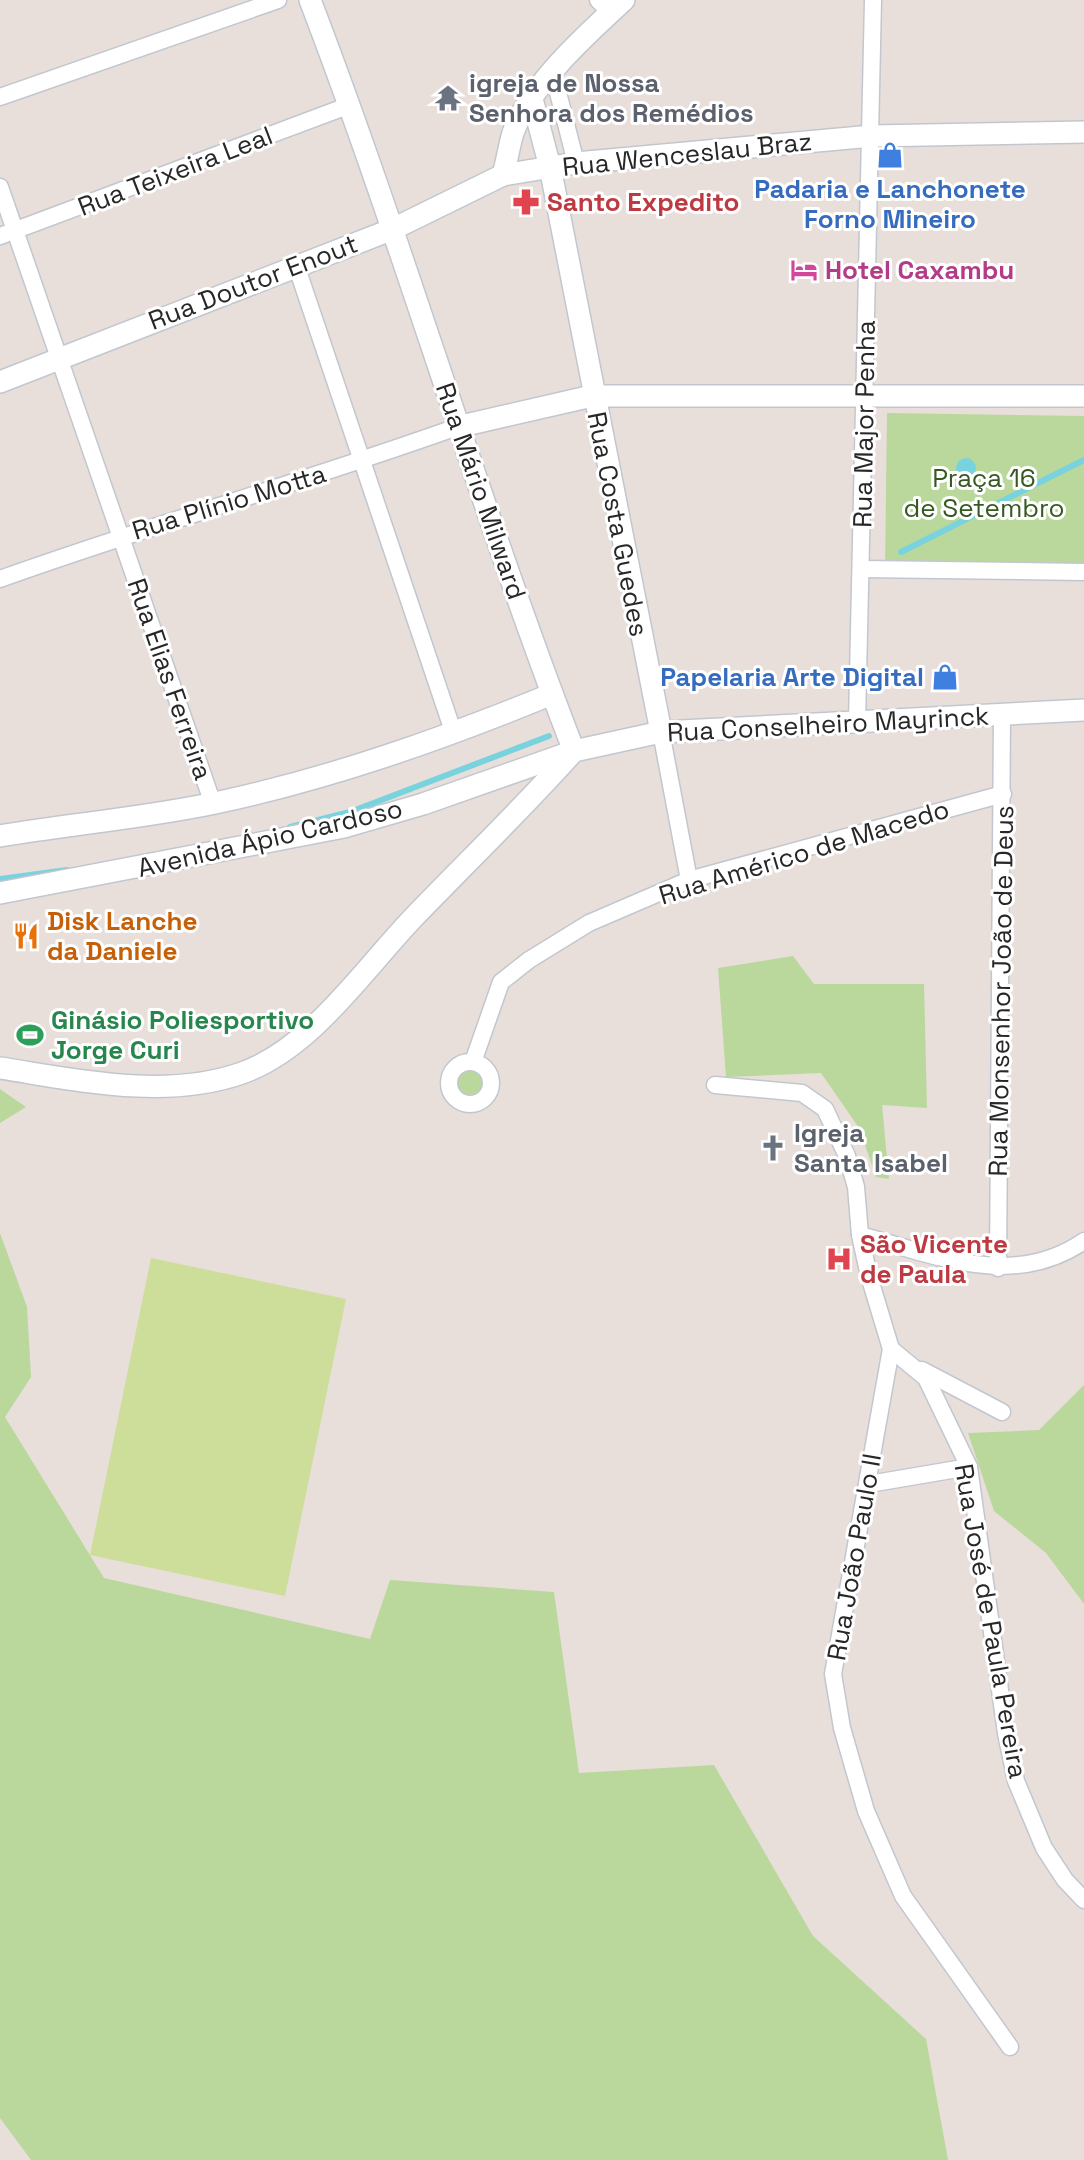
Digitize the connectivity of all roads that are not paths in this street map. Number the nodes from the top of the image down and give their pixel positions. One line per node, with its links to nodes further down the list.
1 (278, 0): 6 (street)
2 (310, 0): 8 (street, Rua Mário Milward)
3 (873, 0): 10 (street, Rua Major Penha)
4 (611, 4): 5 (street)
5 (553, 73): 7 (street); 11 (street)
6 (0, 97)
7 (532, 99): 12 (street, Rua Costa Guedes); 13 (street)
8 (350, 106): 15 (street, Rua Mário Milward); 16 (street, Rua Teixeira Leal)
9 (1084, 132): 10 (street, Rua Wenceslau Braz)
10 (872, 136): 11 (street, Rua Wenceslau Braz); 20 (street, Rua Major Penha)
11 (576, 163): 12 (street, Rua Wenceslau Braz)
12 (550, 167): 13 (street, Rua Wenceslau Braz); 21 (street, Rua Costa Guedes)
13 (503, 175): 15 (street, Rua Doutor Enout)
14 (0, 187): 16 (street, Rua Elias Ferreira)
15 (393, 229): 17 (street, Rua Doutor Enout); 23 (street, Rua Mário Milward)
16 (8, 234): 18 (street, Rua Elias Ferreira)
17 (296, 265): 18 (street, Rua Doutor Enout); 24 (street)
18 (60, 356): 19 (street, Rua Doutor Enout); 25 (street, Rua Elias Ferreira)
19 (0, 382)
20 (863, 394): 21 (street); 22 (street); 26 (street, Rua Major Penha)
21 (593, 396): 23 (street); 33 (street, Rua Costa Guedes)
22 (1084, 396)
23 (457, 427): 24 (street, Rua Plínio Motta); 29 (street, Rua Mário Milward)
24 (360, 462): 25 (street, Rua Plínio Motta); 34 (street)
25 (120, 536): 28 (street, Rua Plínio Motta); 37 (street, Rua Elias Ferreira)
26 (862, 569): 27 (street); 32 (street, Rua Major Penha)
27 (1084, 572)
28 (0, 579)
29 (552, 694): 34 (street, Avenida Ápio Cardoso); 35 (street, Rua Mário Milward)
30 (1084, 710): 31 (street, Rua Conselheiro Mayrinck)
31 (1002, 715): 32 (street, Rua Conselheiro Mayrinck); 36 (street, Rua Monsenhor João de Deus)
32 (857, 722): 33 (street, Rua Conselheiro Mayrinck)
33 (661, 732): 35 (street, Rua Conselheiro Mayrinck); 39 (street, Rua Costa Guedes)
34 (454, 734): 37 (street, Avenida Ápio Cardoso)
35 (574, 751): 40 (street, Avenida Ápio Cardoso); 42 (street)
36 (1003, 794): 39 (street, Rua Américo de Macedo); 46 (street, Rua Monsenhor João de Deus)
37 (213, 804): 38 (street, Avenida Ápio Cardoso)
38 (0, 836)
39 (689, 880): 41 (street, Rua Américo de Macedo)
40 (0, 893)
41 (473, 1062)
42 (0, 1068)
43 (715, 1085): 44 (street, Rua João Paulo II)
44 (860, 1235): 46 (street); 47 (street, Rua João Paulo II)
45 (1084, 1241): 46 (street)
46 (998, 1268)
47 (891, 1349): 48 (street, Rua José de Paula Pereira); 51 (street, Rua João Paulo II)
48 (917, 1368): 49 (street); 50 (street, Rua José de Paula Pereira)
49 (1002, 1412)
50 (969, 1467): 51 (street); 52 (street, Rua José de Paula Pereira)
51 (869, 1484): 53 (street, Rua João Paulo II)
52 (1084, 1900)
53 (1010, 2047)

